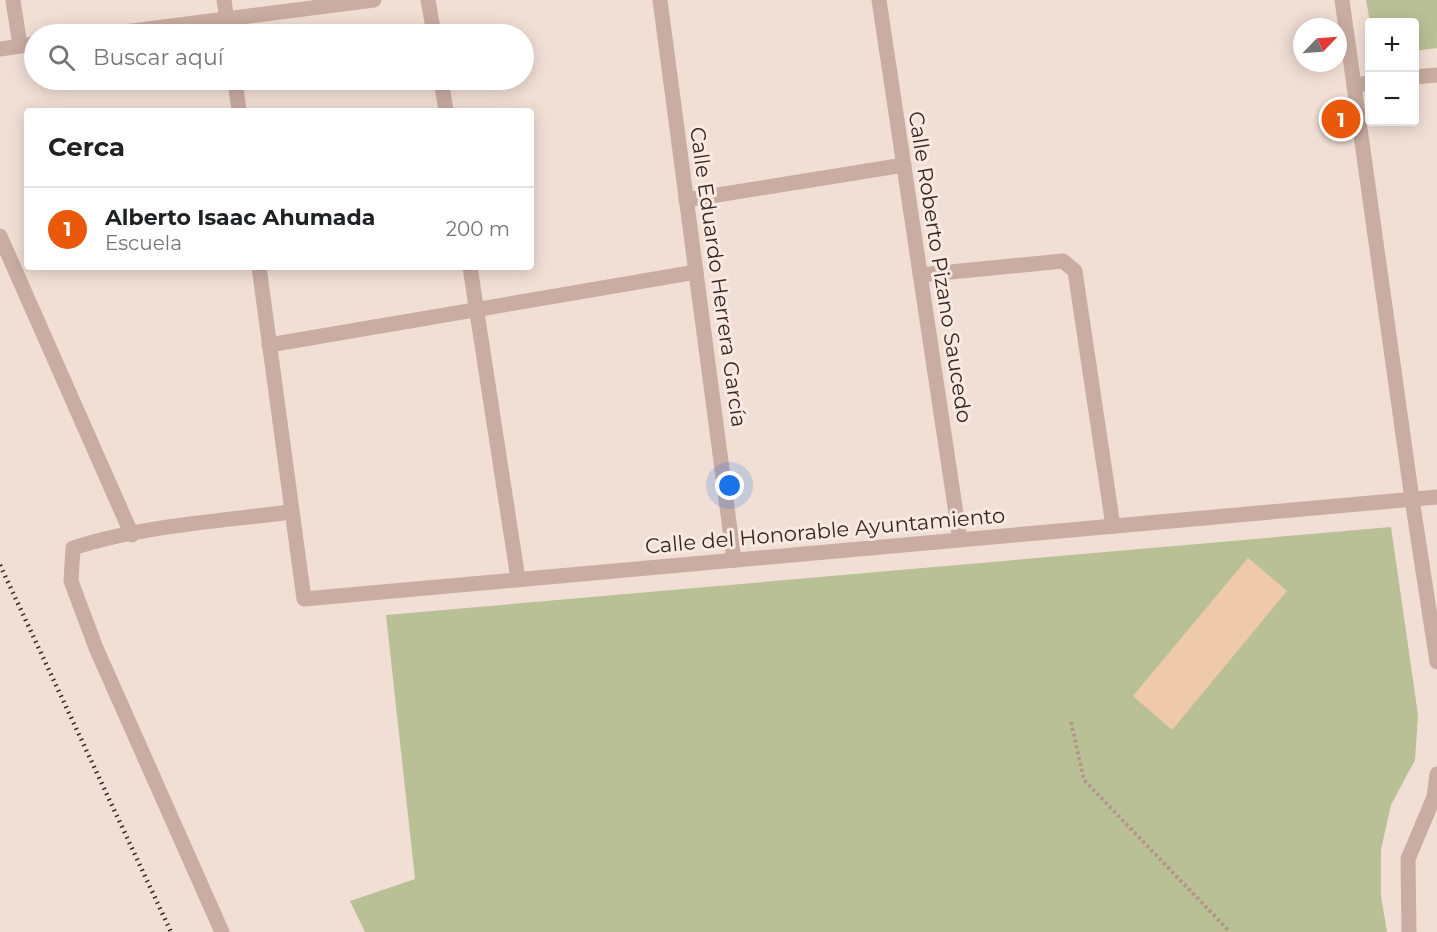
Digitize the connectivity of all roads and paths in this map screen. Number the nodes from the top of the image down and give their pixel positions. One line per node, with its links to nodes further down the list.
1 (13, 0): 11 (street)
2 (224, 0): 8 (street)
3 (374, 0): 9 (street)
4 (428, 0): 10 (street)
5 (660, 0): 22 (street, Calle Eduardo Herrera García)
6 (879, 0): 21 (street, Calle Roberto Pizano Saucedo)
7 (1342, 0): 16 (street)
8 (228, 24)
9 (244, 24)
10 (432, 24)
11 (24, 35)
12 (24, 45): 13 (street)
13 (0, 49)
14 (1437, 75): 15 (street)
15 (1419, 77)
16 (1362, 84): 31 (street)
17 (236, 90): 19 (street)
18 (443, 90): 20 (street)
19 (239, 108)
20 (446, 108)
21 (904, 165): 22 (street); 27 (street, Calle Roberto Pizano Saucedo)
22 (686, 200): 26 (street, Calle Eduardo Herrera García)
23 (0, 236): 34 (street)
24 (259, 270): 29 (street)
25 (470, 270): 28 (street)
26 (696, 273): 28 (street); 36 (street, Calle Eduardo Herrera García)
27 (920, 274): 33 (street); 35 (street, Calle Roberto Pizano Saucedo)
28 (476, 310): 29 (street); 37 (street)
29 (269, 345): 32 (street)
30 (1437, 497): 31 (street, Calle del Honorable Ayuntamiento)
31 (1412, 499): 33 (street, Calle del Honorable Ayuntamiento); 38 (street)
32 (291, 512): 34 (street); 37 (street, Calle del Honorable Ayuntamiento)
33 (1113, 526): 35 (street, Calle del Honorable Ayuntamiento)
34 (132, 535): 41 (street)
35 (960, 540): 36 (street, Calle del Honorable Ayuntamiento)
36 (734, 560): 37 (street, Calle del Honorable Ayuntamiento)
37 (519, 579)
38 (1437, 662)
39 (1071, 722): 42 (path)
40 (1437, 774): 43 (street)
41 (222, 932)
42 (1230, 932)
43 (1409, 932)

